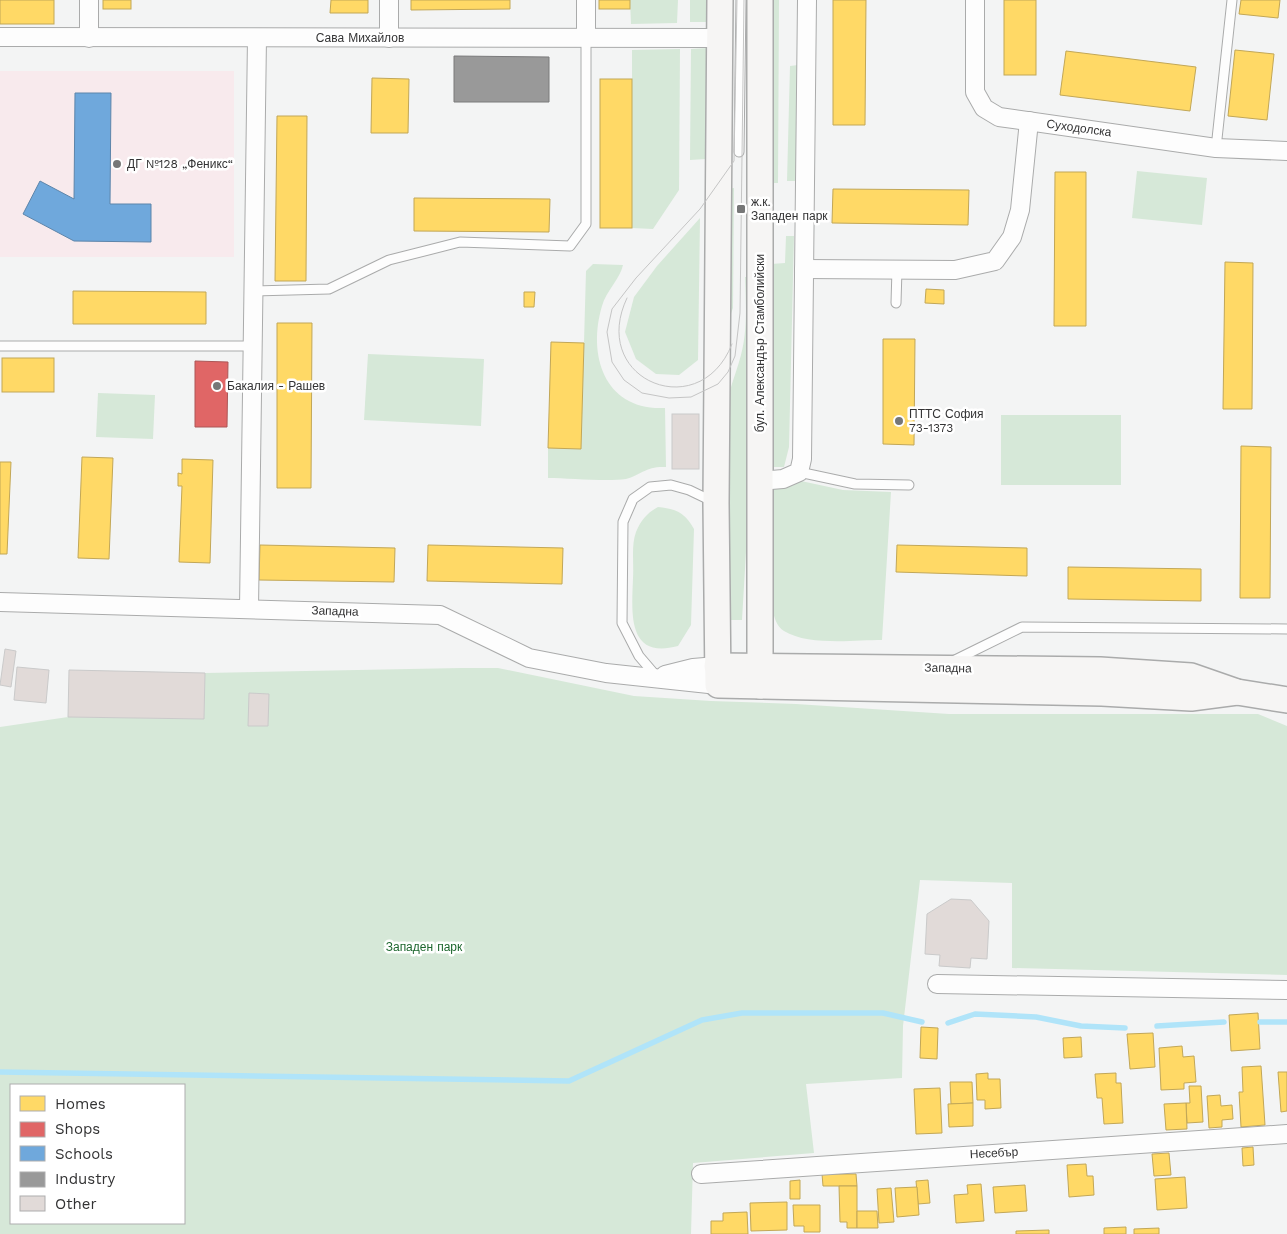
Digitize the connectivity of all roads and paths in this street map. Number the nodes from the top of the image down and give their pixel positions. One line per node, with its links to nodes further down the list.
1 (89, 0): 11 (street)
2 (389, 0): 13 (street)
3 (586, 0): 14 (street)
4 (720, 0): 15 (street)
5 (741, 0): 19 (lane)
6 (760, 0): 27 (street, бул. Александър Стамболийски)
7 (807, 0): 20 (street)
8 (975, 0): 16 (street, Суходолска)
9 (1232, 0): 17 (lane)
10 (0, 37): 11 (street, Сава Михайлов)
11 (89, 38): 12 (street, Сава Михайлов)
12 (257, 38): 13 (street, Сава Михайлов); 22 (street)
13 (389, 38): 14 (street, Сава Михайлов)
14 (586, 38): 15 (street, Сава Михайлов); 22 (lane)
15 (720, 38): 29 (street)
16 (1029, 121): 17 (street, Суходолска); 21 (street)
17 (1216, 148): 18 (street, Суходолска)
18 (1287, 151)
19 (739, 152)
20 (804, 269): 21 (street); 26 (street)
21 (896, 269): 23 (lane)
22 (253, 291): 25 (street)
23 (896, 303)
24 (0, 346): 25 (lane)
25 (252, 346): 31 (street)
26 (799, 472): 27 (street); 28 (lane)
27 (759, 481): 35 (street, бул. Александър Стамболийски)
28 (909, 485)
29 (716, 503): 34 (street); 36 (lane)
30 (0, 602): 31 (street, Западна)
31 (249, 608): 36 (street, Западна)
32 (1287, 629): 33 (lane)
33 (937, 668): 35 (street, Западна); 37 (street, Западна)
34 (718, 676): 35 (street, Западна); 36 (street, Западна)
35 (759, 676): 37 (street, Западна)
36 (658, 678)
37 (1237, 692): 38 (street, Западна)
38 (1287, 700)
39 (938, 984): 40 (street)
40 (1287, 990)
41 (1287, 1134): 42 (street, Несебър)
42 (701, 1174)

